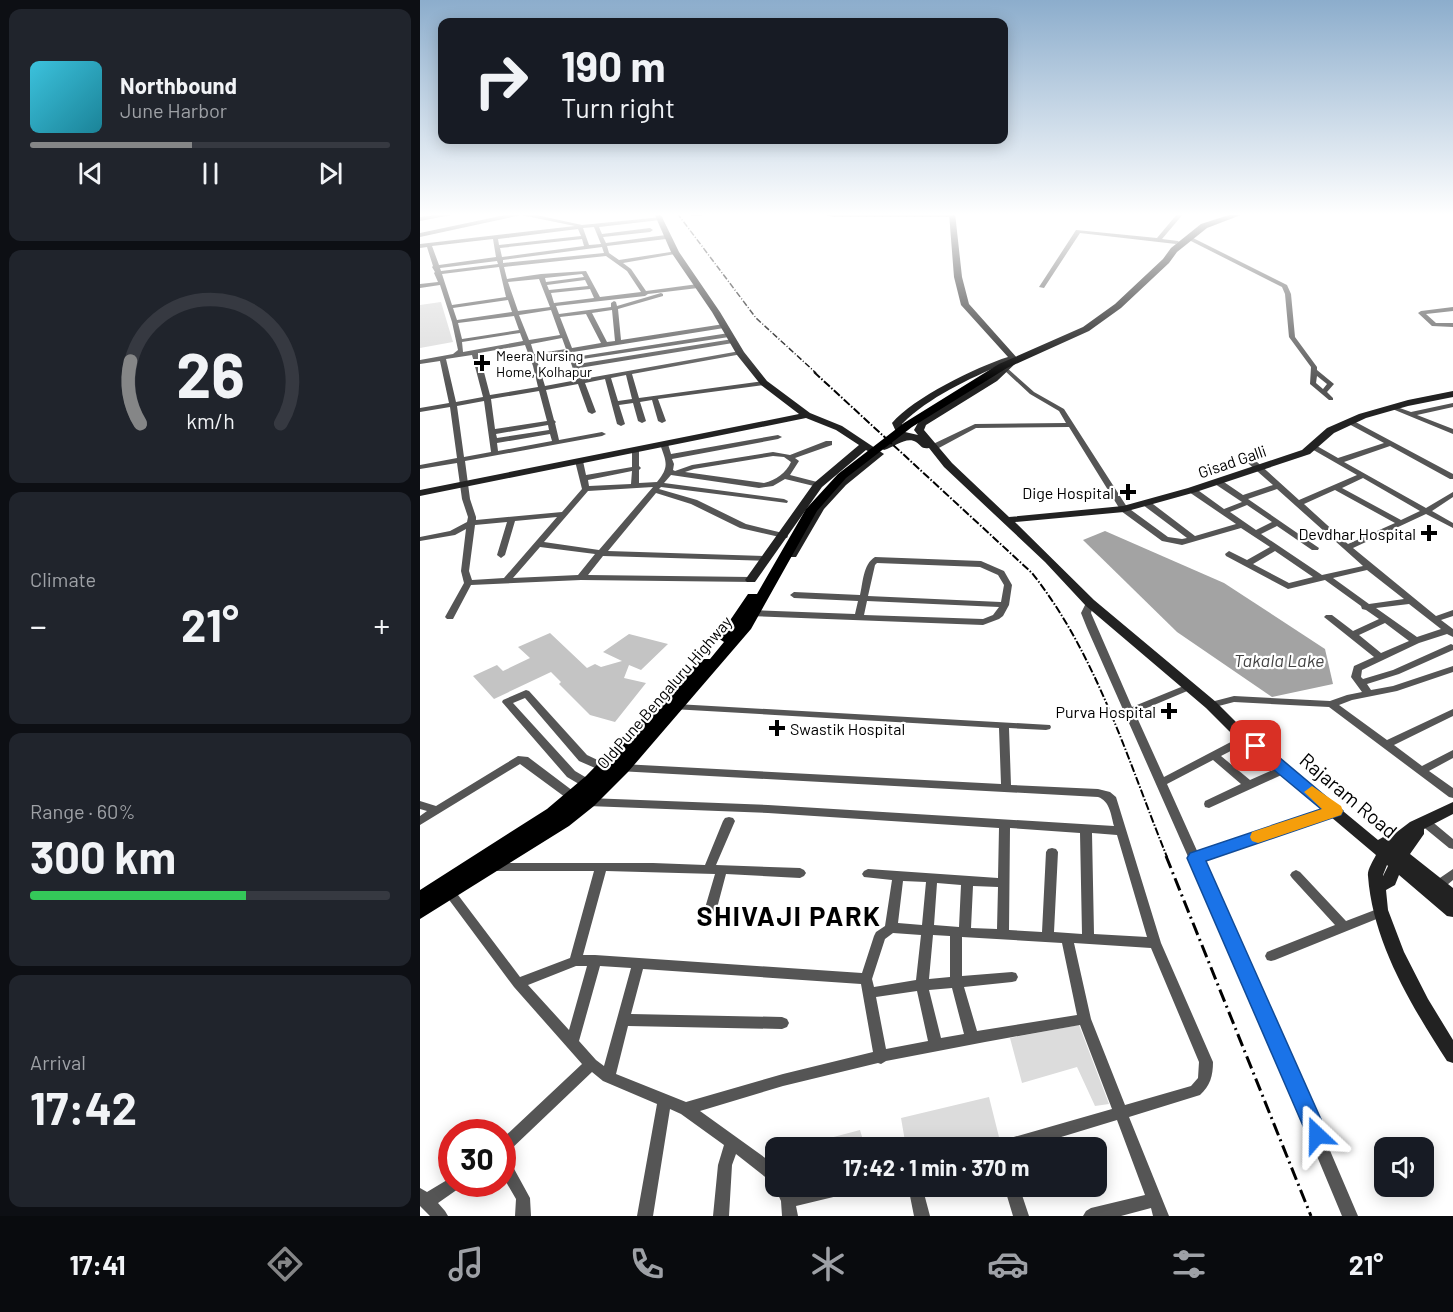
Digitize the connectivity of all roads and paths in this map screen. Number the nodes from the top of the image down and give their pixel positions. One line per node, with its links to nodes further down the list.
1 (436, 270): 2 (street); 16 (street)
2 (440, 270)
3 (501, 270): 15 (street)
4 (558, 270): 12 (street)
5 (629, 270): 24 (street)
6 (687, 270): 20 (street)
7 (957, 270): 54 (street)
8 (1053, 270): 21 (street)
9 (1150, 270): 54 (main road, Old Pune Bengaluru Highway)
10 (1156, 270): 54 (main road, Old Pune Bengaluru Highway)
11 (1252, 270): 56 (street)
12 (559, 274): 13 (street); 14 (street)
13 (541, 276): 15 (street); 17 (street)
14 (588, 278): 17 (street); 19 (street)
15 (504, 281): 25 (street)
16 (441, 284): 18 (street); 28 (street)
17 (544, 284): 23 (street)
18 (420, 286)
19 (592, 286): 23 (street); 27 (street)
20 (698, 286): 22 (street); 38 (street)
21 (1042, 287)
22 (664, 291): 24 (street); 30 (street)
23 (548, 292): 29 (street)
24 (645, 294): 26 (street)
25 (510, 298): 28 (street); 33 (street)
26 (613, 298): 27 (street); 30 (street)
27 (598, 300): 29 (street)
28 (450, 307): 36 (street)
29 (554, 307): 33 (street); 34 (street)
30 (615, 308): 32 (street); 43 (street)
31 (1449, 310): 35 (street); 37 (street)
32 (588, 311): 34 (street); 45 (street)
33 (515, 313): 36 (street); 39 (street)
34 (557, 316): 40 (street)
35 (1453, 316)
36 (454, 322): 42 (street)
37 (1453, 325)
38 (724, 326): 41 (street); 43 (street)
39 (522, 332): 42 (street); 44 (street)
40 (564, 336): 44 (street); 46 (street)
41 (731, 338): 48 (street); 53 (street)
42 (459, 341): 49 (street)
43 (618, 342): 45 (street)
44 (526, 343): 47 (street); 50 (street)
45 (605, 344): 46 (street)
46 (569, 350): 50 (street); 53 (street)
47 (475, 352): 49 (street); 64 (street)
48 (740, 353): 55 (street); 59 (street)
49 (459, 355): 51 (street)
50 (532, 356): 60 (street)
51 (443, 359): 52 (street); 68 (street)
52 (420, 362)
53 (575, 363): 58 (street)
54 (1008, 363): 81 (street); 94 (street); 94 (street); 96 (main road, Old Pune Bengaluru Highway); 157 (main road, Old Pune Bengaluru Highway)
55 (628, 372): 57 (street); 66 (street)
56 (1316, 372): 61 (street); 61 (street)
57 (607, 376): 58 (street); 67 (street)
58 (581, 381): 60 (street); 72 (street)
59 (764, 383): 63 (street); 74 (street)
60 (541, 389): 64 (street); 78 (street)
61 (1323, 393): 65 (street)
62 (1453, 394): 70 (street, Gisad Galli)
63 (654, 397): 66 (street); 76 (street)
64 (486, 398): 68 (street); 84 (street)
65 (1331, 399)
66 (636, 400): 67 (street); 75 (street)
67 (615, 403): 79 (street)
68 (453, 404): 71 (street); 102 (street)
69 (1453, 405): 73 (street)
70 (1394, 408): 73 (street); 77 (street, Gisad Galli)
71 (420, 410)
72 (592, 412)
73 (1412, 414): 82 (street)
74 (807, 415): 92 (street); 93 (street)
75 (642, 421)
76 (662, 421)
77 (1350, 421): 91 (street); 95 (street, Gisad Galli)
78 (552, 422): 83 (street); 84 (street)
79 (621, 424)
80 (1453, 424): 82 (street)
81 (1071, 425): 94 (street); 128 (street)
82 (1444, 428): 85 (street)
83 (554, 431): 88 (street); 89 (street)
84 (492, 432): 88 (street)
85 (1453, 432)
86 (602, 434): 89 (street)
87 (778, 437): 101 (street)
88 (493, 441): 98 (street)
89 (556, 442): 98 (street)
90 (829, 443): 100 (street)
91 (1390, 443): 104 (street); 111 (street)
92 (664, 444): 97 (street); 101 (street)
93 (865, 445): 116 (street); 157 (street)
94 (932, 445): 133 (street)
95 (1314, 448): 104 (street); 107 (street, Gisad Galli)
96 (877, 449): 152 (street); 157 (main road, Old Pune Bengaluru Highway)
97 (636, 450): 103 (street); 106 (street)
98 (495, 453): 102 (street)
99 (1244, 455): 107 (street)
100 (791, 456): 108 (street); 110 (street)
101 (669, 458): 108 (street)
102 (461, 459): 105 (street); 115 (street)
103 (579, 461): 112 (street); 115 (street)
104 (1338, 461): 109 (street)
105 (420, 467)
106 (637, 468): 112 (street); 114 (street)
107 (1258, 468): 113 (street, Gisad Galli); 117 (street)
108 (672, 472): 110 (street); 118 (street)
109 (1364, 475): 119 (street); 129 (street)
110 (784, 476): 116 (street)
111 (1453, 477)
112 (585, 478): 120 (street)
113 (1218, 482): 121 (street, Gisad Galli); 124 (street)
114 (635, 484): 118 (street); 120 (street)
115 (464, 485): 122 (street); 136 (street)
116 (818, 485): 140 (street)
117 (1277, 486): 124 (street); 127 (street)
118 (656, 487): 125 (street); 140 (street); 147 (street)
119 (1335, 487): 127 (street); 135 (street)
120 (586, 489): 131 (street)
121 (1192, 490): 126 (street, Gisad Galli); 130 (street)
122 (420, 493)
123 (1453, 494): 129 (street)
124 (1245, 500): 130 (street); 134 (street)
125 (784, 501)
126 (1146, 503): 128 (street, Gisad Galli); 142 (street)
127 (1298, 504): 146 (street)
128 (1124, 509): 133 (street, Gisad Galli); 142 (street)
129 (1427, 511): 135 (street); 138 (street)
130 (1223, 512): 137 (street)
131 (565, 514): 132 (street); 143 (street)
132 (512, 519): 136 (street); 149 (street)
133 (1007, 520): 152 (street)
134 (1276, 523): 139 (street); 145 (street)
135 (1401, 523): 146 (street)
136 (472, 524): 141 (street); 158 (street)
137 (1242, 525): 139 (street); 142 (street)
138 (1453, 526)
139 (1255, 534): 144 (street)
140 (784, 536): 150 (street)
141 (420, 539)
142 (1194, 539)
143 (538, 544): 147 (street); 156 (street)
144 (1275, 548): 151 (street); 155 (street)
145 (1315, 548)
146 (1347, 548): 153 (street)
147 (603, 553): 150 (street); 154 (street)
148 (1229, 554): 151 (street)
149 (501, 555)
150 (766, 559): 157 (street)
151 (1246, 564): 155 (street)
152 (1052, 567): 162 (street, Rajaram Road)
153 (1369, 567): 155 (street); 161 (street)
154 (581, 577): 156 (street); 157 (street)
155 (1323, 578): 164 (street)
156 (507, 580): 158 (street)
157 (762, 580): 165 (main road, Old Pune Bengaluru Highway)
158 (468, 583): 167 (street)
159 (794, 595): 160 (street)
160 (863, 599): 163 (street); 163 (street); 169 (street)
161 (1410, 601): 164 (street); 170 (street)
162 (1090, 603): 179 (street, Rajaram Road); 185 (street)
163 (1005, 605): 169 (street)
164 (1365, 607): 171 (street)
165 (748, 613): 169 (street); 182 (main road, Old Pune Bengaluru Highway); 192 (main road, Old Pune Bengaluru Highway)
166 (1453, 613): 170 (street)
167 (450, 617)
168 (1329, 617): 173 (street)
169 (859, 618)
170 (1434, 619): 172 (street)
171 (1384, 620): 173 (street); 174 (street)
172 (1451, 632): 174 (street)
173 (1352, 635): 176 (street)
174 (1416, 640): 176 (street)
175 (1450, 647): 178 (street)
176 (1379, 656): 178 (street)
177 (1453, 669): 180 (street)
178 (1360, 683): 180 (street)
179 (1189, 687): 183 (street, Rajaram Road); 185 (street)
180 (1368, 693): 181 (street)
181 (1331, 704): 183 (street); 189 (street)
182 (676, 707): 186 (street); 193 (main road, Old Pune Bengaluru Highway)
183 (1215, 709): 188 (street, Rajaram Road); 215 (street, Rajaram Road)
184 (1453, 711): 189 (street)
185 (1129, 712): 196 (street)
186 (1004, 725): 187 (street); 199 (street)
187 (1046, 727)
188 (1246, 738): 191 (street); 194 (street, Rajaram Road)
189 (1388, 744): 195 (street)
190 (1453, 754): 195 (street)
191 (1214, 755): 196 (street); 198 (street)
192 (602, 767): 197 (main road, Old Pune Bengaluru Highway); 197 (street)
193 (622, 768): 199 (street); 201 (main road, Old Pune Bengaluru Highway)
194 (1284, 768): 198 (street); 206 (street, Rajaram Road)
195 (1422, 770): 200 (street)
196 (1163, 782): 216 (street)
197 (588, 784): 201 (main road, Old Pune Bengaluru Highway)
198 (1249, 785): 202 (street)
199 (1006, 788): 212 (street)
200 (1453, 794)
201 (580, 799): 205 (street); 209 (street); 217 (main road, Old Pune Bengaluru Highway); 229 (main road, Old Pune Bengaluru Highway)
202 (1209, 804)
203 (420, 805): 205 (street)
204 (1453, 807): 210 (street)
205 (437, 810): 207 (street)
206 (1335, 811): 215 (street, Rajaram Road); 216 (street)
207 (420, 821)
208 (729, 821): 219 (street)
209 (1005, 823): 211 (street); 227 (street)
210 (1420, 825): 213 (street); 215 (street)
211 (1086, 829): 212 (street); 243 (street)
212 (1121, 831): 244 (street)
213 (1453, 845)
214 (1052, 852): 241 (street)
215 (1393, 854): 228 (street); 233 (street, Rajaram Road); 235 (street)
216 (1196, 858): 288 (street)
217 (495, 867): 218 (street); 229 (main road, Old Pune Bengaluru Highway)
218 (601, 868): 219 (street); 247 (street)
219 (716, 869): 220 (street); 232 (street)
220 (800, 873)
221 (868, 874): 224 (street)
222 (1453, 874): 228 (street)
223 (1296, 875): 236 (street)
224 (898, 877): 225 (street); 237 (street)
225 (932, 879): 226 (street); 238 (street)
226 (967, 881): 227 (street); 239 (street)
227 (1004, 883): 240 (street)
228 (1438, 885): 230 (street)
229 (447, 889): 231 (main road, Old Pune Bengaluru Highway); 234 (main road, Old Pune Bengaluru Highway); 252 (street)
230 (1453, 897)
231 (420, 899)
232 (711, 908)
233 (1453, 911)
234 (420, 912)
235 (1380, 912): 236 (street); 261 (street)
236 (1344, 927): 245 (street)
237 (891, 928): 238 (street); 250 (street)
238 (929, 928): 239 (street); 253 (street)
239 (960, 931): 240 (street); 251 (street)
240 (1003, 933): 241 (street)
241 (1048, 938): 242 (street)
242 (1067, 939): 243 (street); 255 (street)
243 (1088, 939): 244 (street)
244 (1155, 943): 267 (street)
245 (1271, 956)
246 (595, 960): 247 (street); 248 (street); 259 (street)
247 (575, 961): 252 (street)
248 (638, 964): 250 (street); 256 (street)
249 (1012, 977): 251 (street)
250 (866, 979): 254 (street)
251 (956, 982): 253 (street); 258 (street)
252 (518, 983): 259 (street)
253 (921, 985): 254 (street); 260 (street)
254 (868, 993): 262 (street)
255 (1084, 1019): 258 (street); 267 (street)
256 (623, 1020): 257 (street); 264 (street)
257 (782, 1023)
258 (972, 1038): 260 (street)
259 (572, 1042): 263 (street)
260 (936, 1045): 262 (street)
261 (1453, 1055)
262 (881, 1058): 266 (street)
263 (591, 1064): 264 (street); 268 (street)
264 (608, 1077): 265 (street)
265 (664, 1102): 266 (street); 281 (street)
266 (686, 1109): 270 (street)
267 (1119, 1114): 269 (street); 278 (street)
268 (516, 1136)
269 (1038, 1137)
270 (732, 1143): 271 (street); 282 (street)
271 (765, 1167)
272 (516, 1185): 280 (street)
273 (438, 1191): 277 (street)
274 (785, 1197): 283 (street)
275 (918, 1197): 284 (street)
276 (1014, 1197): 285 (street)
277 (423, 1198): 279 (street)
278 (1155, 1200): 286 (street); 287 (street)
279 (440, 1216)
280 (524, 1216)
281 (645, 1216)
282 (720, 1216)
283 (790, 1216)
284 (922, 1216)
285 (1020, 1216)
286 (1091, 1216)
287 (1161, 1216)
288 (1350, 1216)

